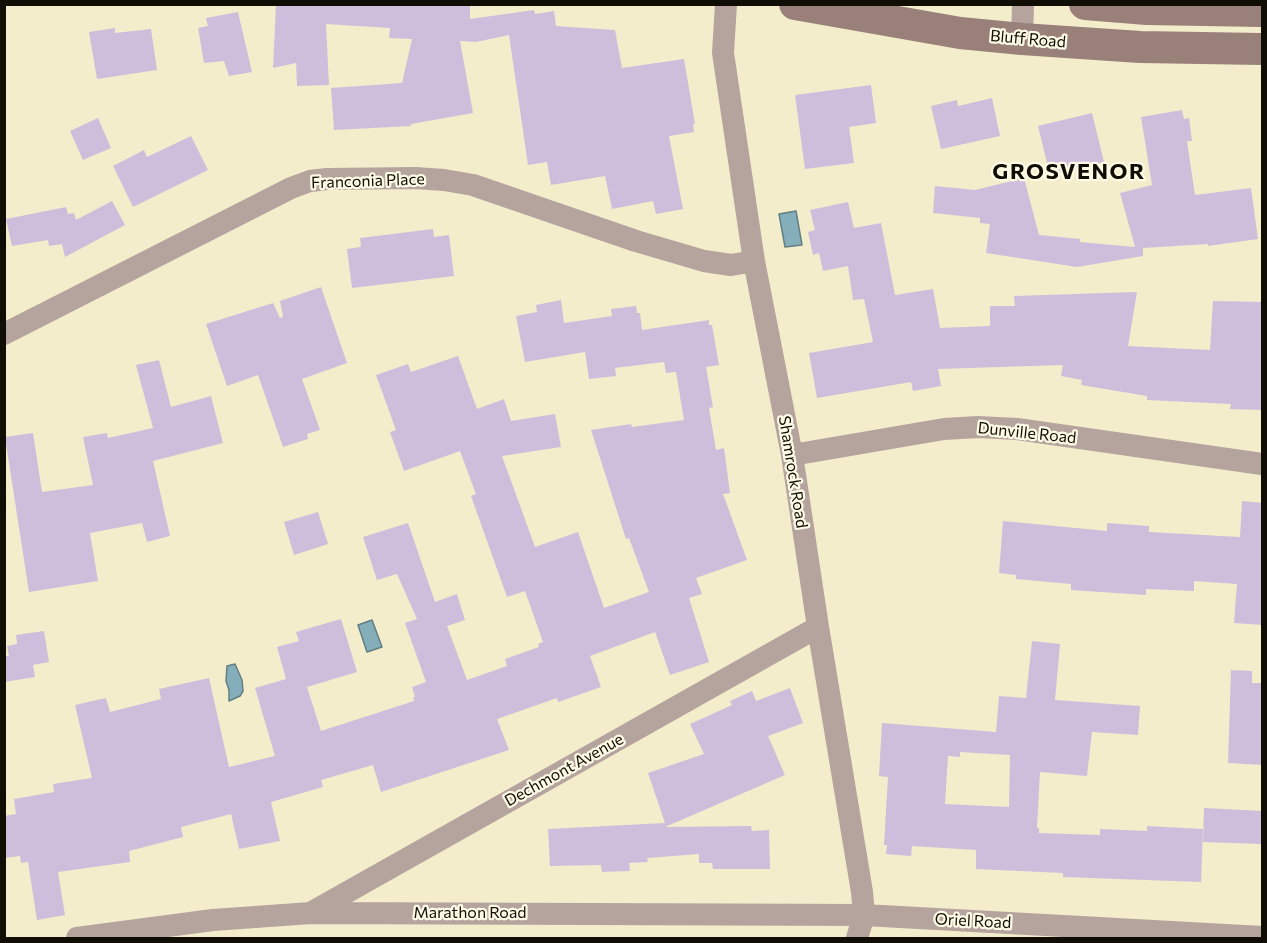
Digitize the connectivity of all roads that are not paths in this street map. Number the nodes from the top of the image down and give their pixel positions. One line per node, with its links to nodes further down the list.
1 (726, 4): 8 (street, Shamrock Road)
2 (795, 4): 6 (street, Bluff Road)
3 (1023, 4): 6 (street)
4 (1085, 4): 5 (street)
5 (1263, 11)
6 (1022, 39): 7 (street, Bluff Road)
7 (1263, 49)
8 (754, 261): 9 (street, Franconia Place); 10 (street, Shamrock Road)
9 (4, 334)
10 (792, 454): 11 (street, Dunville Road); 12 (street, Shamrock Road)
11 (1263, 465)
12 (818, 627): 13 (street, Dechmont Avenue); 14 (street, Shamrock Road)
13 (311, 913): 14 (street, Marathon Road); 16 (street, Marathon Road)
14 (864, 915): 15 (street, Oriel Road); 17 (street, Shamrock Road)
15 (1263, 937)
16 (77, 939)
17 (857, 939)

